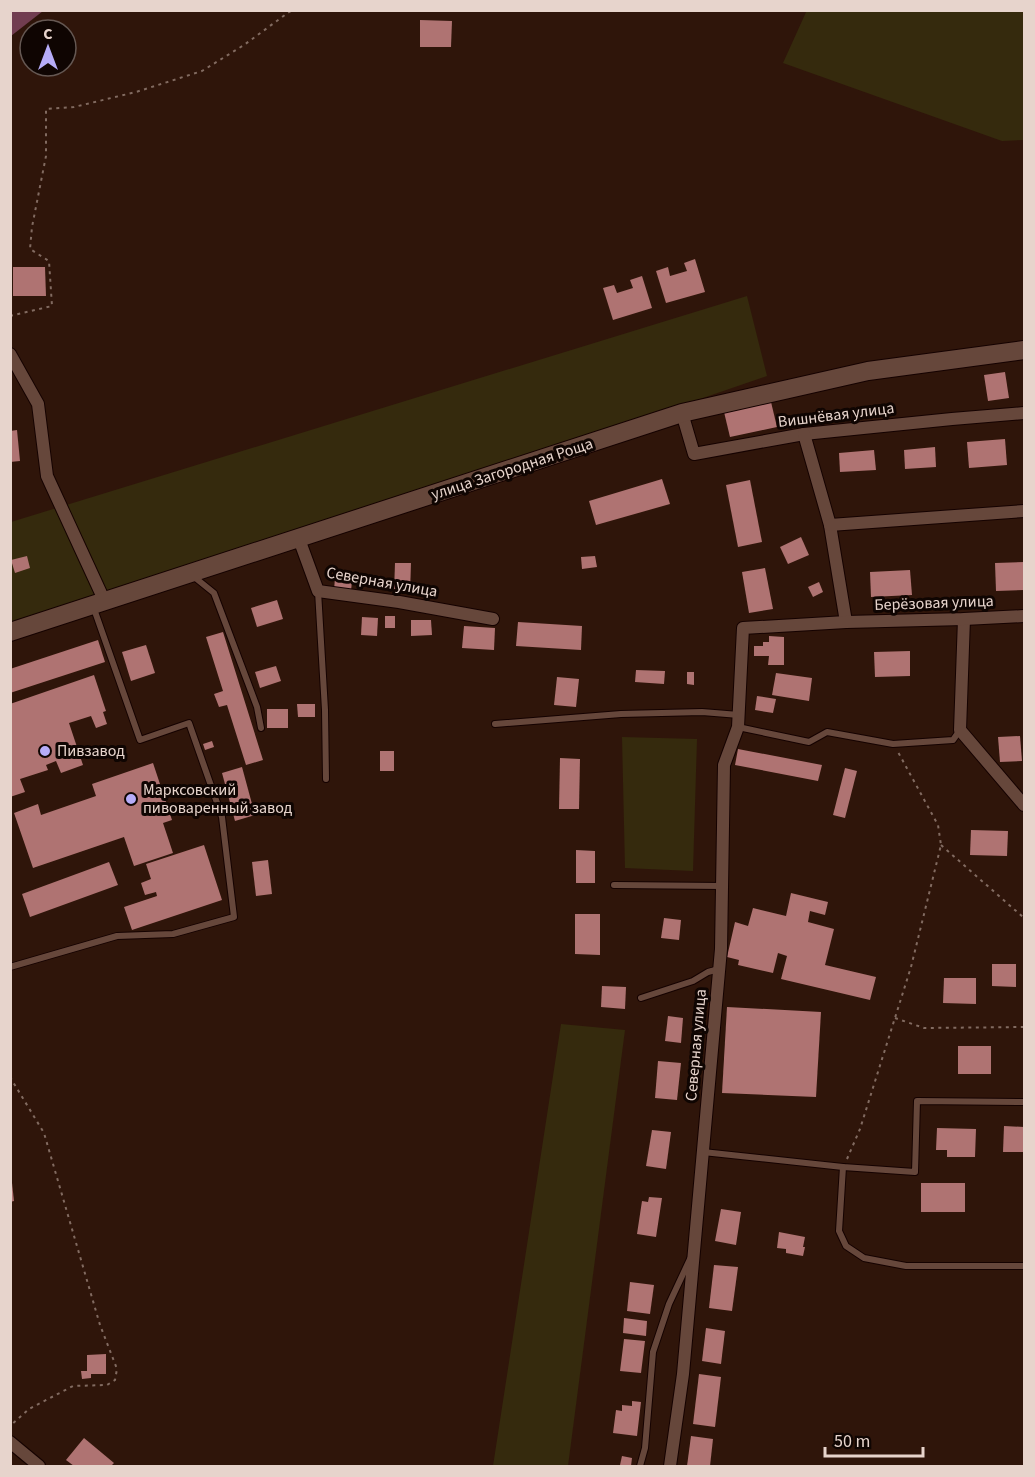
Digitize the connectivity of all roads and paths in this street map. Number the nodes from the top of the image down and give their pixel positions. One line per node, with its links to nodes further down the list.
1 (293, 10): 2 (path)
2 (10, 316)
3 (1024, 350): 5 (street, улица Загородная Роща)
4 (10, 354): 13 (street)
5 (682, 413): 7 (street, Вишнёвая улица); 10 (street, улица Загородная Роща)
6 (1024, 413): 7 (street, Вишнёвая улица)
7 (804, 434): 9 (street)
8 (1024, 511): 9 (street)
9 (830, 525): 17 (street)
10 (299, 539): 11 (street, улица Загородная Роща); 12 (street, Северная улица)
11 (190, 574): 13 (street, улица Загородная Роща); 22 (lane)
12 (318, 591): 15 (street, Северная улица); 25 (lane)
13 (99, 604): 19 (street, улица Загородная Роща); 31 (lane)
14 (1024, 616): 16 (street, Берёзовая улица)
15 (493, 619)
16 (964, 619): 17 (street, Берёзовая улица); 23 (street)
17 (846, 622): 18 (street, Берёзовая улица)
18 (743, 628): 20 (street, Северная улица)
19 (10, 632)
20 (738, 721): 21 (lane); 24 (lane); 29 (street, Северная улица)
21 (495, 724)
22 (261, 728)
23 (960, 730): 24 (lane); 26 (street)
24 (894, 744): 27 (path)
25 (326, 779)
26 (1024, 805)
27 (941, 845): 30 (path); 34 (path)
28 (614, 885): 29 (lane)
29 (722, 886): 32 (street, Северная улица)
30 (1024, 918)
31 (10, 967)
32 (720, 969): 33 (lane); 38 (street, Северная улица)
33 (642, 998)
34 (895, 1018): 35 (path); 39 (path)
35 (1024, 1027)
36 (10, 1077): 42 (path)
37 (1024, 1102): 39 (lane)
38 (703, 1152): 39 (lane); 40 (street, Северная улица)
39 (843, 1167): 41 (lane)
40 (694, 1250): 45 (lane); 46 (street, Северная улица)
41 (1024, 1266)
42 (10, 1426)
43 (10, 1442): 44 (street)
44 (39, 1467)
45 (640, 1467)
46 (670, 1467)

